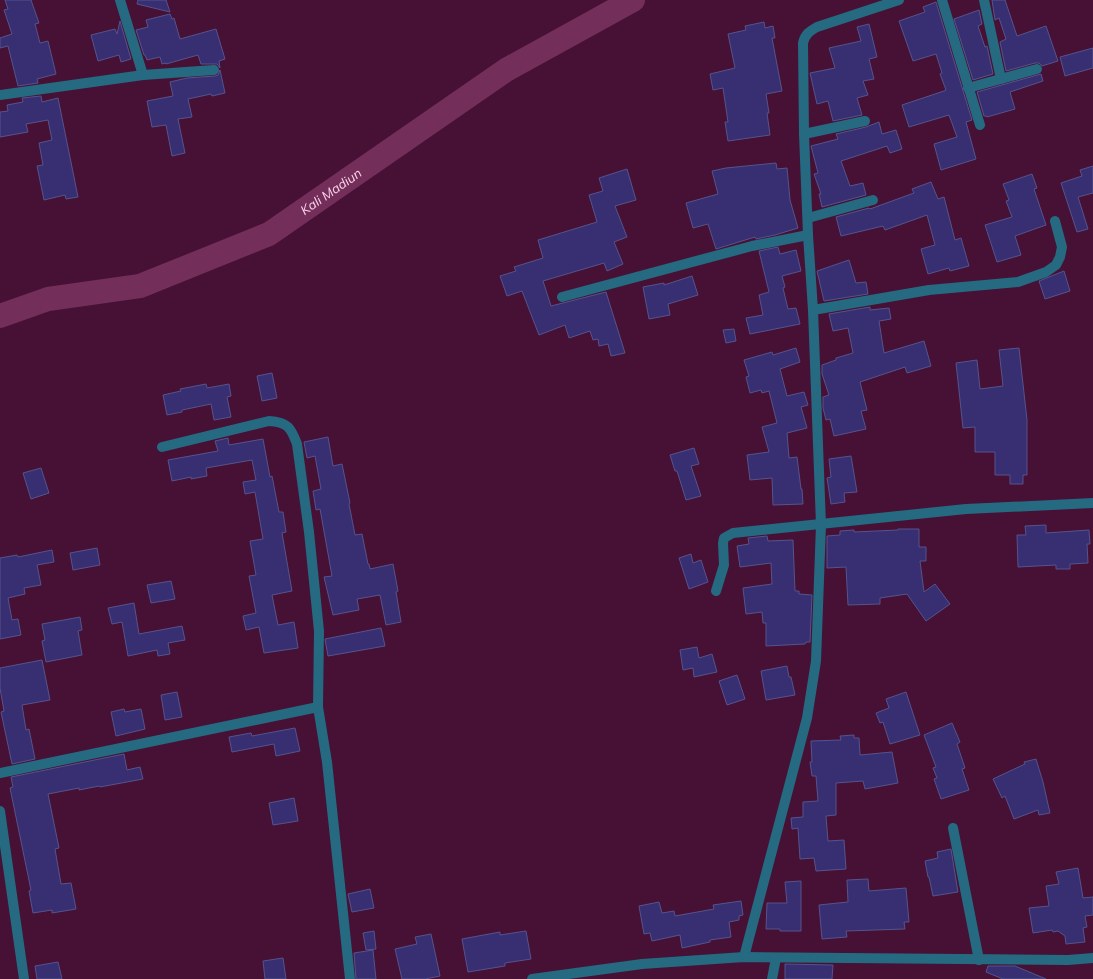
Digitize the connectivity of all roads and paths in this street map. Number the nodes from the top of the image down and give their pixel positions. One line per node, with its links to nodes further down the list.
1 (120, 0): 7 (street)
2 (899, 0): 13 (street)
3 (942, 0): 9 (street)
4 (984, 0): 8 (street)
5 (1037, 69): 8 (street)
6 (214, 70): 7 (street)
7 (143, 75): 10 (street)
8 (1001, 79): 9 (street)
9 (968, 88): 12 (street)
10 (0, 95)
11 (865, 121): 13 (street)
12 (980, 125)
13 (804, 134): 15 (street)
14 (873, 200): 15 (street)
15 (808, 218): 17 (street)
16 (1055, 221): 19 (street)
17 (808, 235): 18 (street); 19 (street)
18 (562, 297)
19 (813, 310): 22 (street)
20 (162, 447): 24 (street)
21 (1093, 503): 22 (street)
22 (821, 525): 23 (street); 28 (street)
23 (716, 590)
24 (318, 707): 25 (street); 34 (street)
25 (0, 773)
26 (0, 811): 33 (street)
27 (953, 828): 31 (street)
28 (744, 958): 29 (street); 32 (street)
29 (776, 958): 31 (street); 36 (street)
30 (1093, 958): 31 (street)
31 (979, 960)
32 (546, 978): 35 (street)
33 (24, 979)
34 (350, 979)
35 (532, 979)
36 (772, 979)

